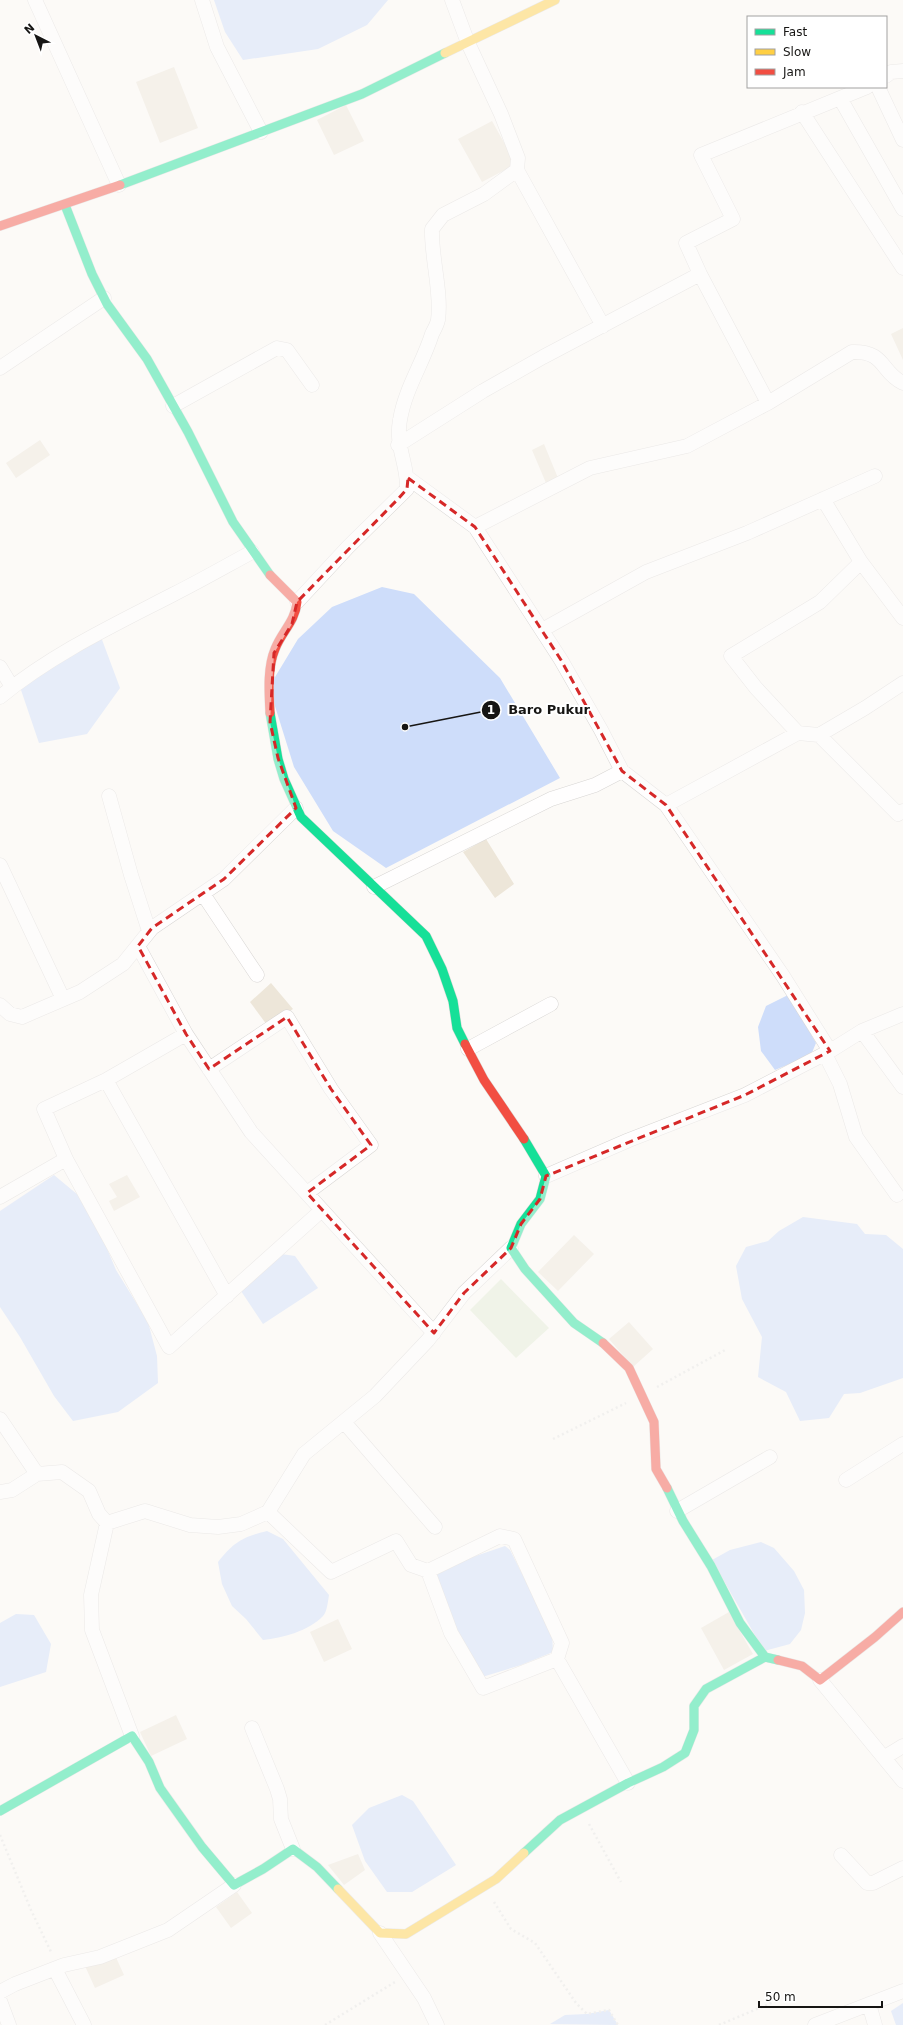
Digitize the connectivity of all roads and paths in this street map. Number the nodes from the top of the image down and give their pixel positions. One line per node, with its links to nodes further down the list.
1 (35, 0): 15 (street)
2 (202, 0): 12 (street)
3 (452, 0): 5 (street)
4 (556, 0): 5 (street)
5 (468, 43): 12 (street); 14 (street)
6 (903, 71): 7 (street)
7 (887, 75)
8 (865, 88): 10 (street)
9 (878, 88): 13 (street)
10 (840, 98): 11 (street); 17 (street)
11 (802, 112): 19 (street); 20 (street)
12 (261, 132): 15 (street)
13 (903, 140)
14 (517, 170): 22 (street); 28 (street)
15 (119, 185): 16 (street)
16 (65, 205): 18 (street); 21 (street)
17 (903, 208)
18 (0, 226)
19 (903, 268)
20 (700, 274): 22 (street); 26 (street)
21 (104, 298): 23 (street); 27 (street)
22 (603, 326): 28 (street)
23 (0, 368)
24 (903, 383): 26 (street)
25 (312, 385): 27 (street)
26 (768, 403): 32 (street)
27 (173, 406): 33 (street)
28 (398, 445): 30 (street)
29 (875, 476): 31 (street)
30 (408, 478): 32 (street); 35 (street)
31 (823, 499): 34 (street); 37 (street)
32 (475, 527): 37 (street)
33 (252, 552): 35 (street); 40 (street)
34 (861, 562): 36 (street); 42 (street)
35 (297, 602): 47 (street)
36 (903, 618)
37 (542, 630): 44 (street)
38 (0, 667): 40 (street)
39 (903, 683): 43 (street)
40 (12, 687): 41 (street)
41 (0, 696)
42 (798, 733): 43 (street); 46 (street)
43 (819, 735): 48 (street)
44 (622, 771): 46 (street); 50 (street)
45 (109, 796): 52 (street)
46 (666, 805): 62 (street)
47 (296, 808): 50 (street); 51 (street)
48 (903, 811)
49 (0, 865): 55 (street)
50 (374, 887): 61 (street)
51 (203, 894): 52 (street); 54 (street)
52 (150, 931): 53 (street)
53 (138, 946): 55 (street); 60 (street)
54 (257, 975)
55 (63, 1000): 57 (street)
56 (551, 1004): 61 (street)
57 (0, 1005)
58 (903, 1014): 59 (street)
59 (862, 1031): 62 (street); 65 (street)
60 (186, 1034): 63 (street); 64 (street)
61 (468, 1049): 67 (street)
62 (827, 1052): 67 (street); 69 (street)
63 (209, 1069): 68 (street); 68 (street)
64 (106, 1080): 66 (street); 73 (street)
65 (903, 1087)
66 (66, 1159): 70 (street); 73 (street)
67 (546, 1176): 72 (street)
68 (307, 1193): 71 (street)
69 (898, 1195)
70 (0, 1196)
71 (322, 1210): 73 (street); 74 (street)
72 (511, 1248): 74 (street); 82 (street)
73 (227, 1296)
74 (434, 1332): 76 (street)
75 (0, 1419): 79 (street)
76 (344, 1422): 83 (street); 85 (street)
77 (903, 1444): 80 (street)
78 (770, 1457): 82 (street)
79 (37, 1474): 81 (street); 84 (street)
80 (846, 1480)
81 (0, 1492)
82 (678, 1511): 88 (street)
83 (268, 1512): 84 (street); 86 (street)
84 (107, 1522): 92 (street)
85 (436, 1527)
86 (428, 1571): 89 (street); 89 (street)
87 (903, 1612): 90 (street)
88 (765, 1658): 90 (street); 96 (street)
89 (557, 1659): 96 (street)
90 (820, 1680): 94 (street)
91 (252, 1728): 100 (street)
92 (132, 1736): 98 (street); 104 (street)
93 (903, 1746): 94 (street)
94 (885, 1757): 95 (street)
95 (903, 1781)
96 (628, 1783): 97 (street)
97 (580, 1808): 103 (path); 105 (street)
98 (0, 1811)
99 (0, 1835): 107 (path)
100 (293, 1848): 104 (street); 106 (street)
101 (840, 1855): 102 (street)
102 (903, 1868)
103 (621, 1882)
104 (234, 1885): 107 (street)
105 (484, 1886): 106 (street); 118 (path)
106 (380, 1933): 108 (street)
107 (57, 1968): 110 (street); 115 (street)
108 (408, 1974): 116 (path); 117 (street)
109 (903, 1991): 113 (street)
110 (0, 1992)
111 (783, 1998): 119 (path)
112 (0, 2001): 114 (street)
113 (869, 2004): 120 (street); 121 (street)
114 (9, 2025)
115 (84, 2025)
116 (325, 2025)
117 (437, 2025)
118 (618, 2025)
119 (719, 2025)
120 (815, 2025)
121 (875, 2025)

